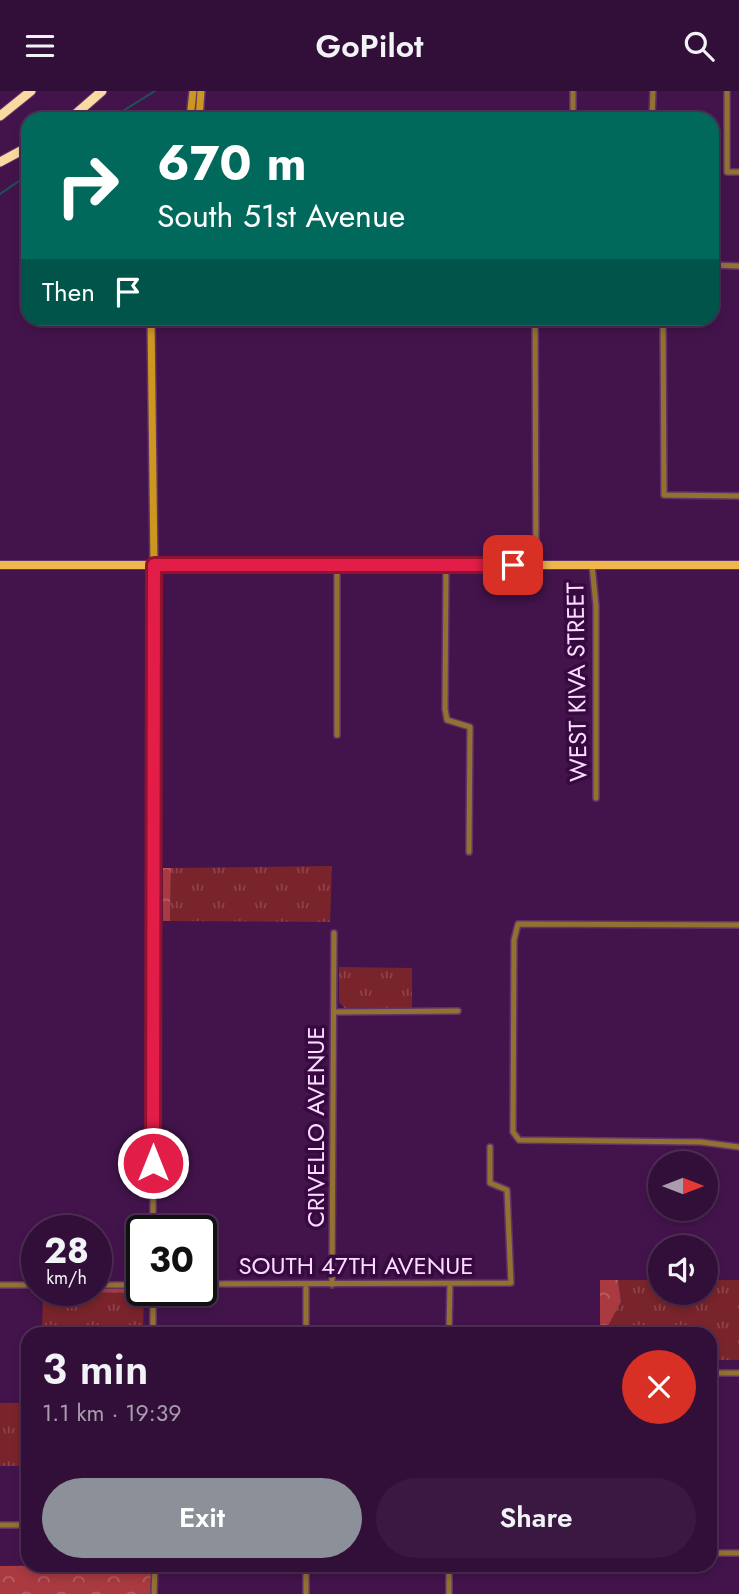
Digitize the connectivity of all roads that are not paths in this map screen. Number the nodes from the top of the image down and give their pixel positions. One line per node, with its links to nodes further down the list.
1 (31, 91): 13 (highway)
2 (102, 91): 8 (highway)
3 (193, 91): 9 (main road)
4 (201, 91): 10 (main road)
5 (573, 91): 11 (street)
6 (653, 91): 12 (street)
7 (727, 91): 16 (street)
8 (78, 112)
9 (191, 112)
10 (200, 112)
11 (573, 112)
12 (652, 112)
13 (0, 115)
14 (21, 151): 15 (highway)
15 (0, 162)
16 (739, 172)
17 (719, 265): 18 (street)
18 (739, 266)
19 (151, 326): 24 (main road)
20 (535, 326): 27 (street)
21 (663, 326): 22 (street)
22 (739, 496)
23 (0, 565): 24 (main road)
24 (154, 565): 25 (main road); 39 (street)
25 (337, 565): 26 (main road); 30 (street)
26 (446, 565): 27 (main road); 32 (street)
27 (536, 565): 28 (main road)
28 (592, 565): 29 (main road); 31 (street, WEST KIVA STREET)
29 (739, 565)
30 (337, 736)
31 (596, 798)
32 (469, 852)
33 (739, 925): 38 (street)
34 (334, 933): 36 (street, CRIVELLO AVENUE)
35 (458, 1011): 36 (street)
36 (334, 1012): 45 (street, CRIVELLO AVENUE)
37 (490, 1147): 40 (street, SOUTH 47TH AVENUE)
38 (739, 1147)
39 (153, 1215)
40 (450, 1284): 45 (street, SOUTH 47TH AVENUE); 49 (street)
41 (0, 1285): 42 (street)
42 (21, 1285)
43 (217, 1285): 44 (street, SOUTH 47TH AVENUE)
44 (306, 1285): 45 (street, SOUTH 47TH AVENUE); 48 (street)
45 (332, 1285)
46 (153, 1306): 47 (street)
47 (153, 1327)
48 (306, 1327)
49 (449, 1327)
50 (717, 1373): 51 (street)
51 (739, 1373)
52 (0, 1525): 53 (street)
53 (21, 1525)
54 (717, 1553): 55 (street)
55 (739, 1553)
56 (155, 1572): 59 (street)
57 (306, 1572): 60 (street)
58 (449, 1572): 61 (street)
59 (155, 1594)
60 (306, 1594)
61 (449, 1594)

